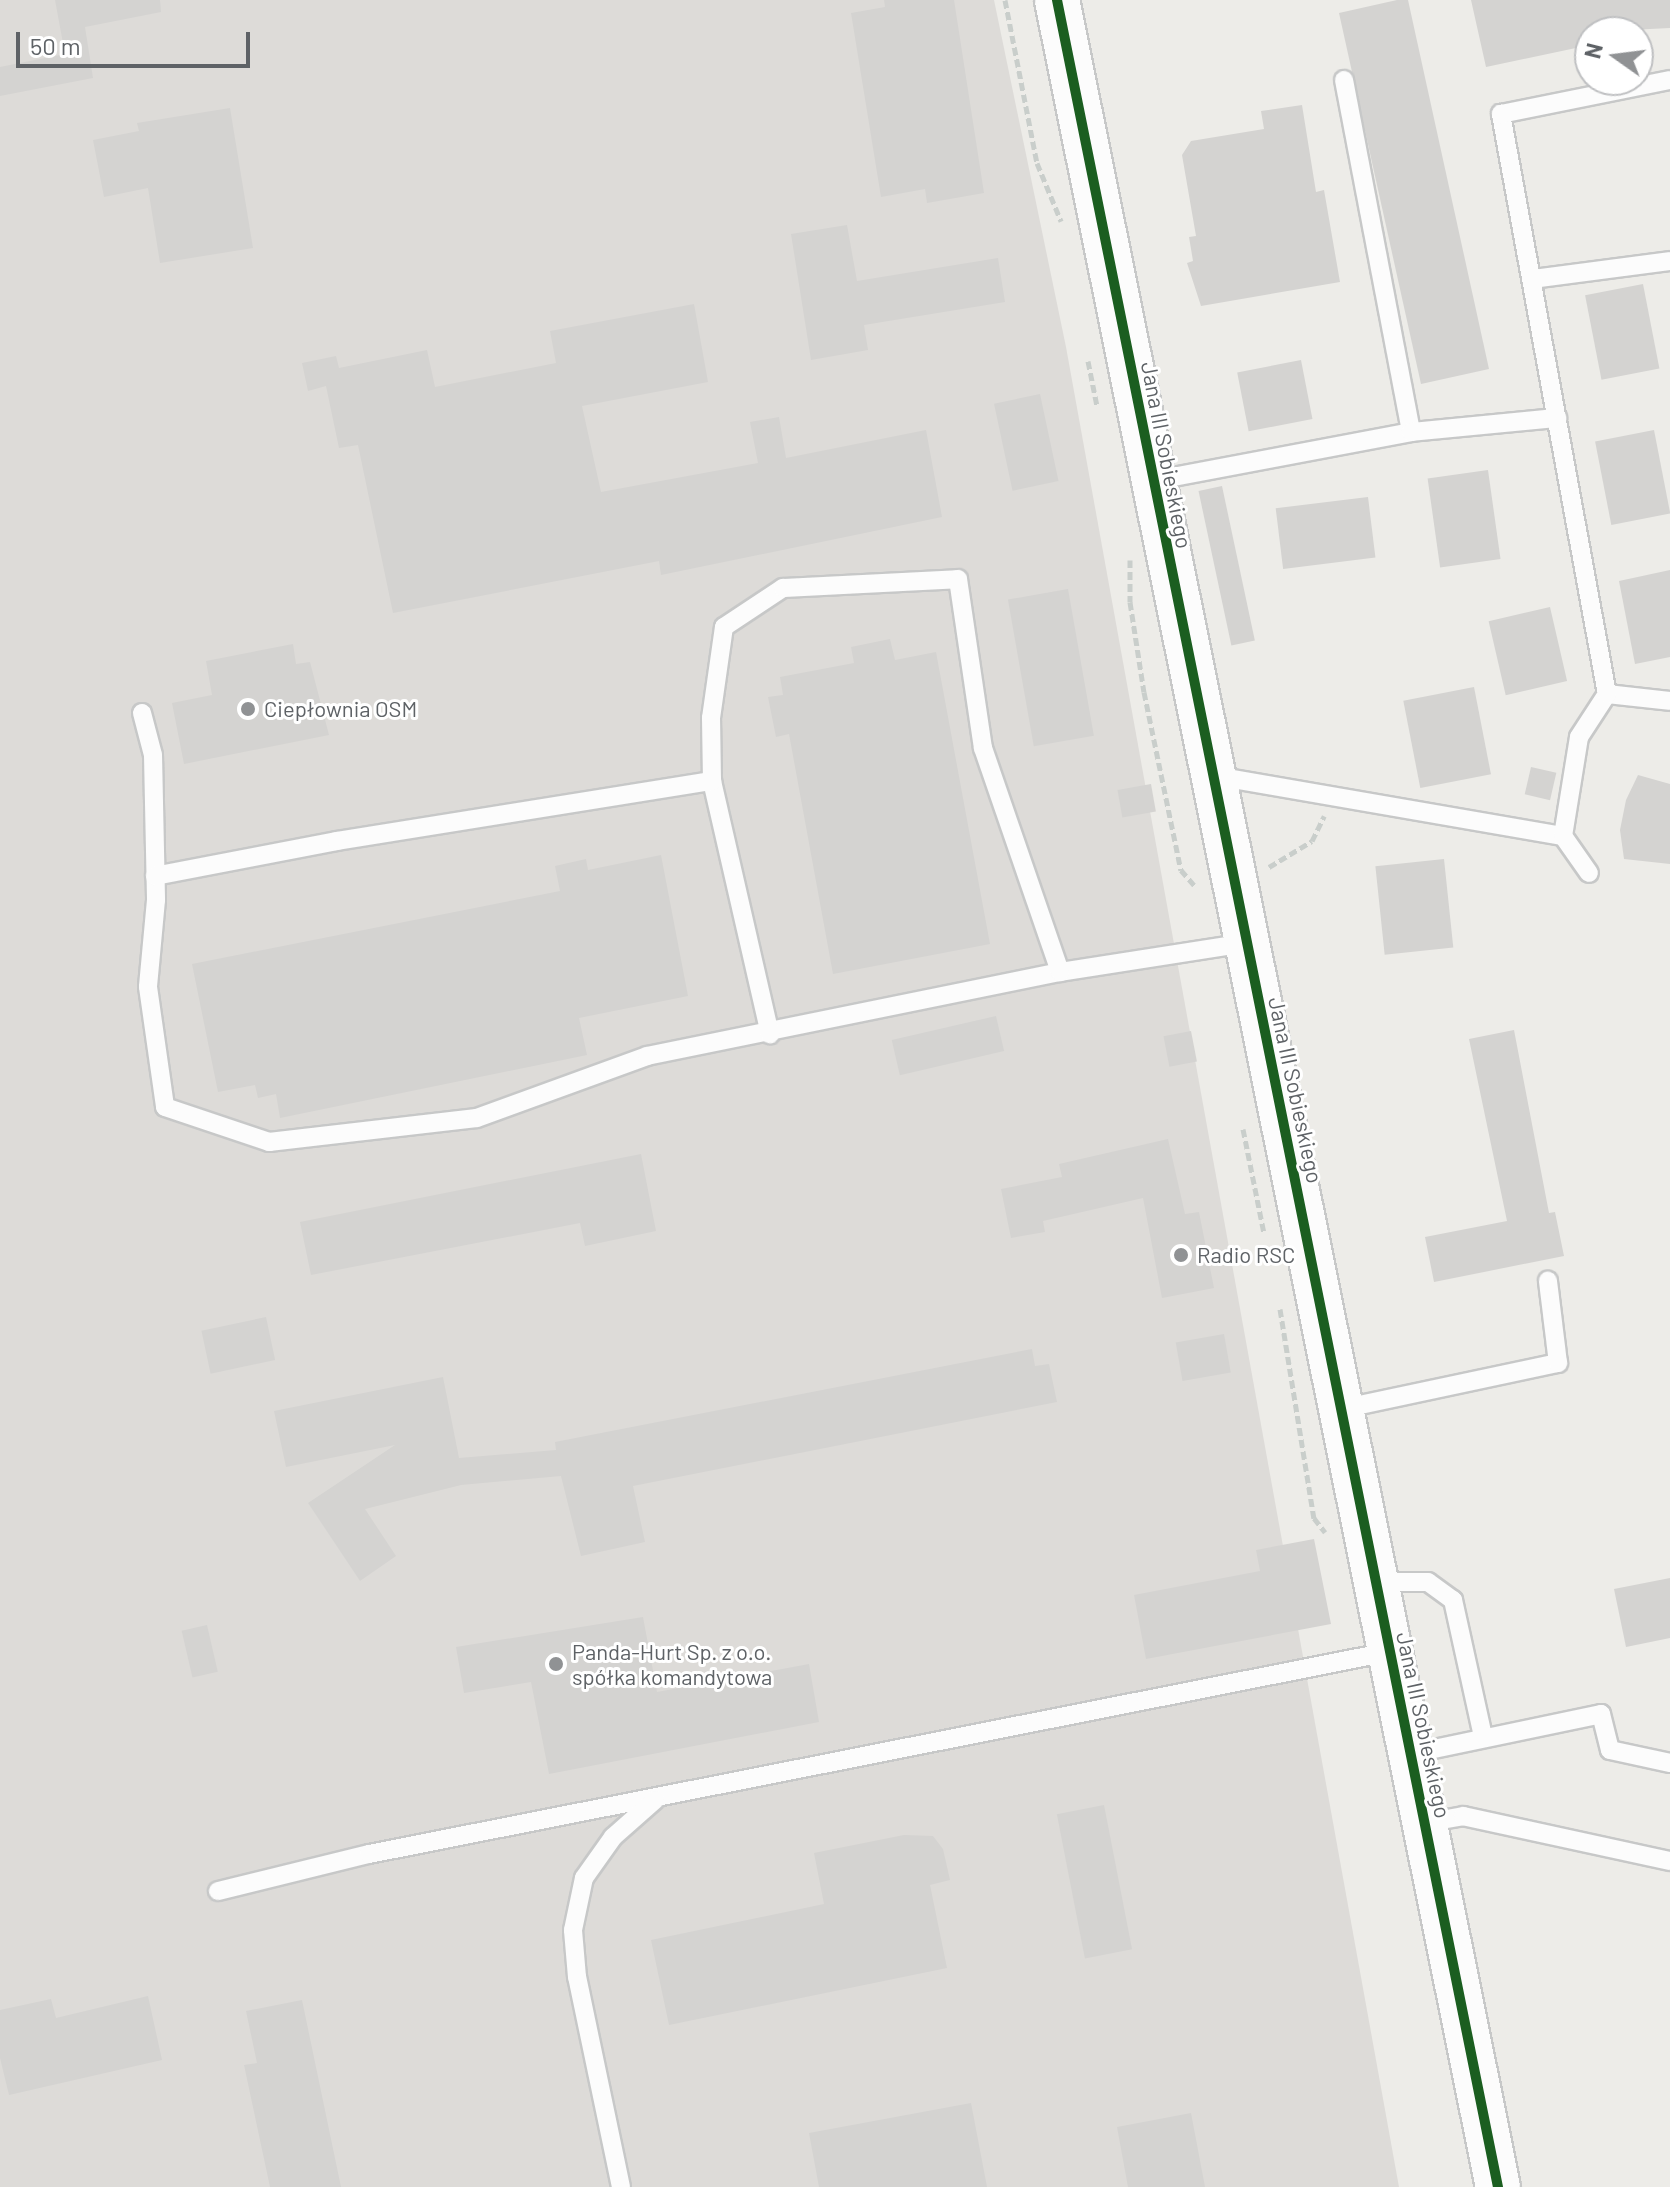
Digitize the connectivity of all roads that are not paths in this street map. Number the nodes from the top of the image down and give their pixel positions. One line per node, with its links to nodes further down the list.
1 (1057, 0): 8 (main road, Jana III Sobieskiego)
2 (1344, 80): 7 (lane)
3 (1670, 80): 5 (lane)
4 (1670, 261): 5 (lane)
5 (1533, 279): 6 (lane)
6 (1557, 418): 7 (lane); 9 (lane)
7 (1411, 432): 8 (lane)
8 (1152, 481): 12 (main road, Jana III Sobieskiego)
9 (1607, 694): 10 (lane); 14 (lane)
10 (1670, 701)
11 (142, 713): 16 (lane)
12 (1212, 776): 14 (lane); 17 (main road, Jana III Sobieskiego)
13 (712, 781): 16 (lane); 18 (lane); 19 (lane)
14 (1563, 836): 15 (lane)
15 (1589, 873)
16 (155, 876): 19 (lane)
17 (1246, 943): 18 (lane); 21 (main road, Jana III Sobieskiego)
18 (1060, 972): 19 (lane)
19 (770, 1034)
20 (1548, 1281): 21 (lane)
21 (1341, 1409): 22 (main road, Jana III Sobieskiego)
22 (1374, 1582): 23 (main road, Jana III Sobieskiego); 24 (lane)
23 (1388, 1652): 25 (main road, Jana III Sobieskiego); 27 (lane)
24 (1483, 1737): 25 (lane); 26 (lane)
25 (1410, 1754): 28 (main road, Jana III Sobieskiego)
26 (1670, 1763)
27 (657, 1798): 30 (lane); 31 (lane)
28 (1424, 1823): 29 (lane); 32 (main road, Jana III Sobieskiego)
29 (1670, 1861)
30 (218, 1891)
31 (621, 2187)
32 (1498, 2187)

